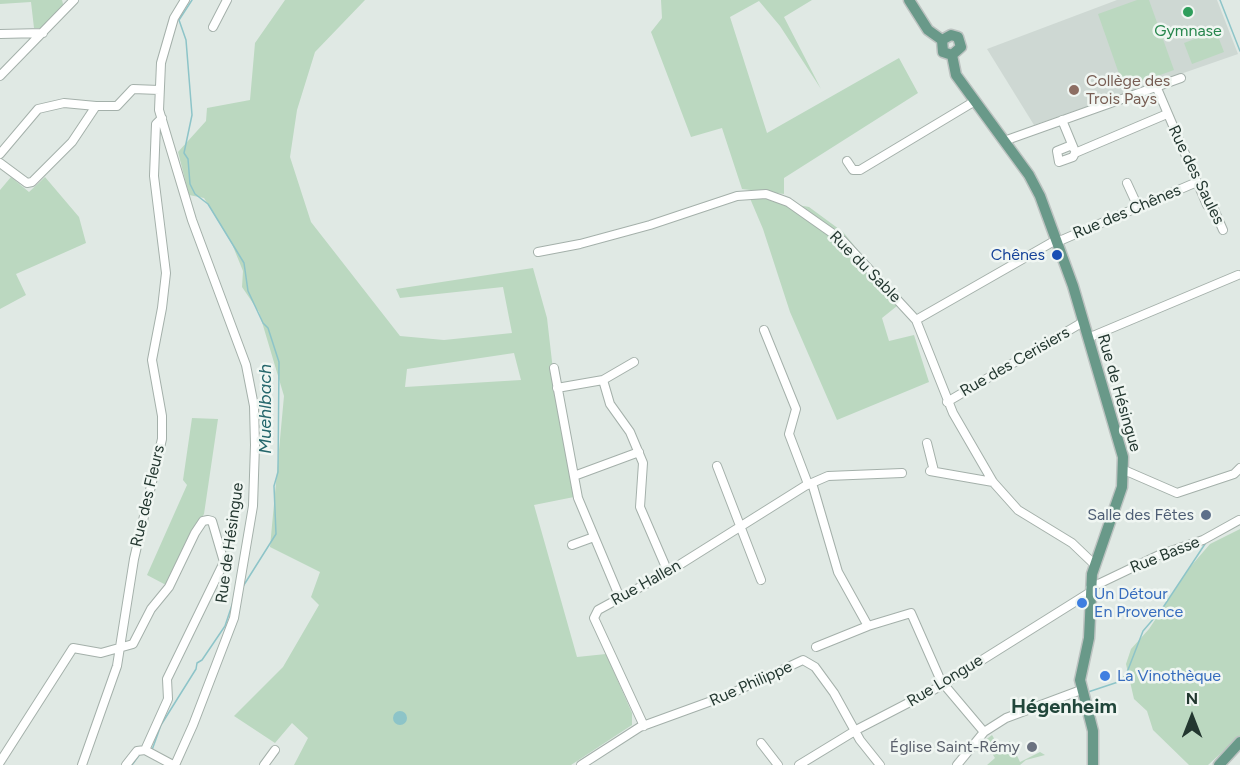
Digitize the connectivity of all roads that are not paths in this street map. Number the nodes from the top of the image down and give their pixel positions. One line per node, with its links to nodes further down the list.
1 (74, 0): 6 (street)
2 (185, 0): 13 (street)
3 (227, 0): 5 (street)
4 (909, 0): 8 (main road)
5 (213, 27)
6 (43, 33): 7 (street); 10 (street)
7 (0, 34)
8 (942, 40): 9 (main road); 9 (main road)
9 (952, 55): 14 (main road, Rue de Hésingue)
10 (0, 76)
11 (1181, 78): 12 (street)
12 (1156, 86): 16 (street, Rue des Saules); 18 (street)
13 (159, 90): 15 (street); 17 (street)
14 (975, 101): 19 (main road, Rue de Hésingue); 21 (street)
15 (96, 106): 20 (street); 22 (street)
16 (1167, 114): 18 (street); 23 (street, Rue des Saules)
17 (162, 118): 58 (street, Rue des Fleurs); 72 (street, Rue de Hésingue)
18 (1062, 120): 19 (street)
19 (1004, 141): 27 (main road, Rue de Hésingue)
20 (0, 153)
21 (847, 161)
22 (0, 163)
23 (1197, 182): 25 (street, Rue des Chênes); 26 (street, Rue des Saules)
24 (1127, 183): 25 (street)
25 (1138, 207): 27 (street, Rue des Chênes)
26 (1223, 230)
27 (1057, 241): 30 (street, Rue des Chênes); 31 (main road, Rue de Hésingue)
28 (538, 252): 30 (street, Rue du Sable)
29 (1238, 274): 33 (street)
30 (916, 320): 38 (street, Rue du Sable)
31 (1083, 322): 33 (main road, Rue de Hésingue); 38 (street, Rue des Cerisiers)
32 (764, 330): 47 (street)
33 (1089, 338): 43 (main road, Rue de Hésingue)
34 (634, 362): 36 (street)
35 (554, 368): 37 (street)
36 (603, 380): 37 (street); 40 (street)
37 (557, 388): 45 (street)
38 (947, 402): 46 (street, Rue du Sable)
39 (927, 443): 46 (street)
40 (639, 452): 45 (street); 53 (street)
41 (717, 466): 49 (street)
42 (1240, 468): 43 (street)
43 (1124, 470): 52 (main road, Rue de Hésingue)
44 (902, 473): 47 (street, Rue Hallen)
45 (574, 476): 50 (street)
46 (993, 482): 52 (street, Rue du Sable)
47 (810, 484): 49 (street, Rue Hallen); 57 (street)
48 (1239, 520): 55 (street, Rue Basse)
49 (742, 527): 53 (street, Rue Hallen); 54 (street)
50 (594, 537): 51 (street); 56 (street)
51 (572, 545)
52 (1094, 564): 55 (main road, Rue de Hésingue)
53 (668, 572): 56 (street, Rue Hallen)
54 (761, 580)
55 (1089, 590): 60 (street, Rue Longue); 61 (main road, Rue de Hésingue)
56 (620, 598): 62 (street, Rue Hallen)
57 (868, 626): 59 (street); 60 (street)
58 (122, 647): 68 (street); 69 (street); 70 (street, Rue des Fleurs)
59 (816, 647)
60 (943, 684): 63 (street, Rue Longue); 64 (street)
61 (1082, 690): 64 (street); 79 (main road, Rue de Hésingue)
62 (644, 726): 63 (street, Rue Philippe); 74 (street, Rue Philippe)
63 (856, 730): 76 (street, Rue Longue); 77 (street, Rue Philippe)
64 (984, 732): 78 (street)
65 (761, 743): 75 (street)
66 (1239, 746): 80 (main road)
67 (274, 750): 73 (street)
68 (148, 752): 71 (street); 72 (street)
69 (0, 762)
70 (82, 765)
71 (126, 765)
72 (174, 765)
73 (264, 765)
74 (581, 765)
75 (778, 765)
76 (799, 765)
77 (880, 765)
78 (957, 765)
79 (1093, 765)
80 (1219, 765)

